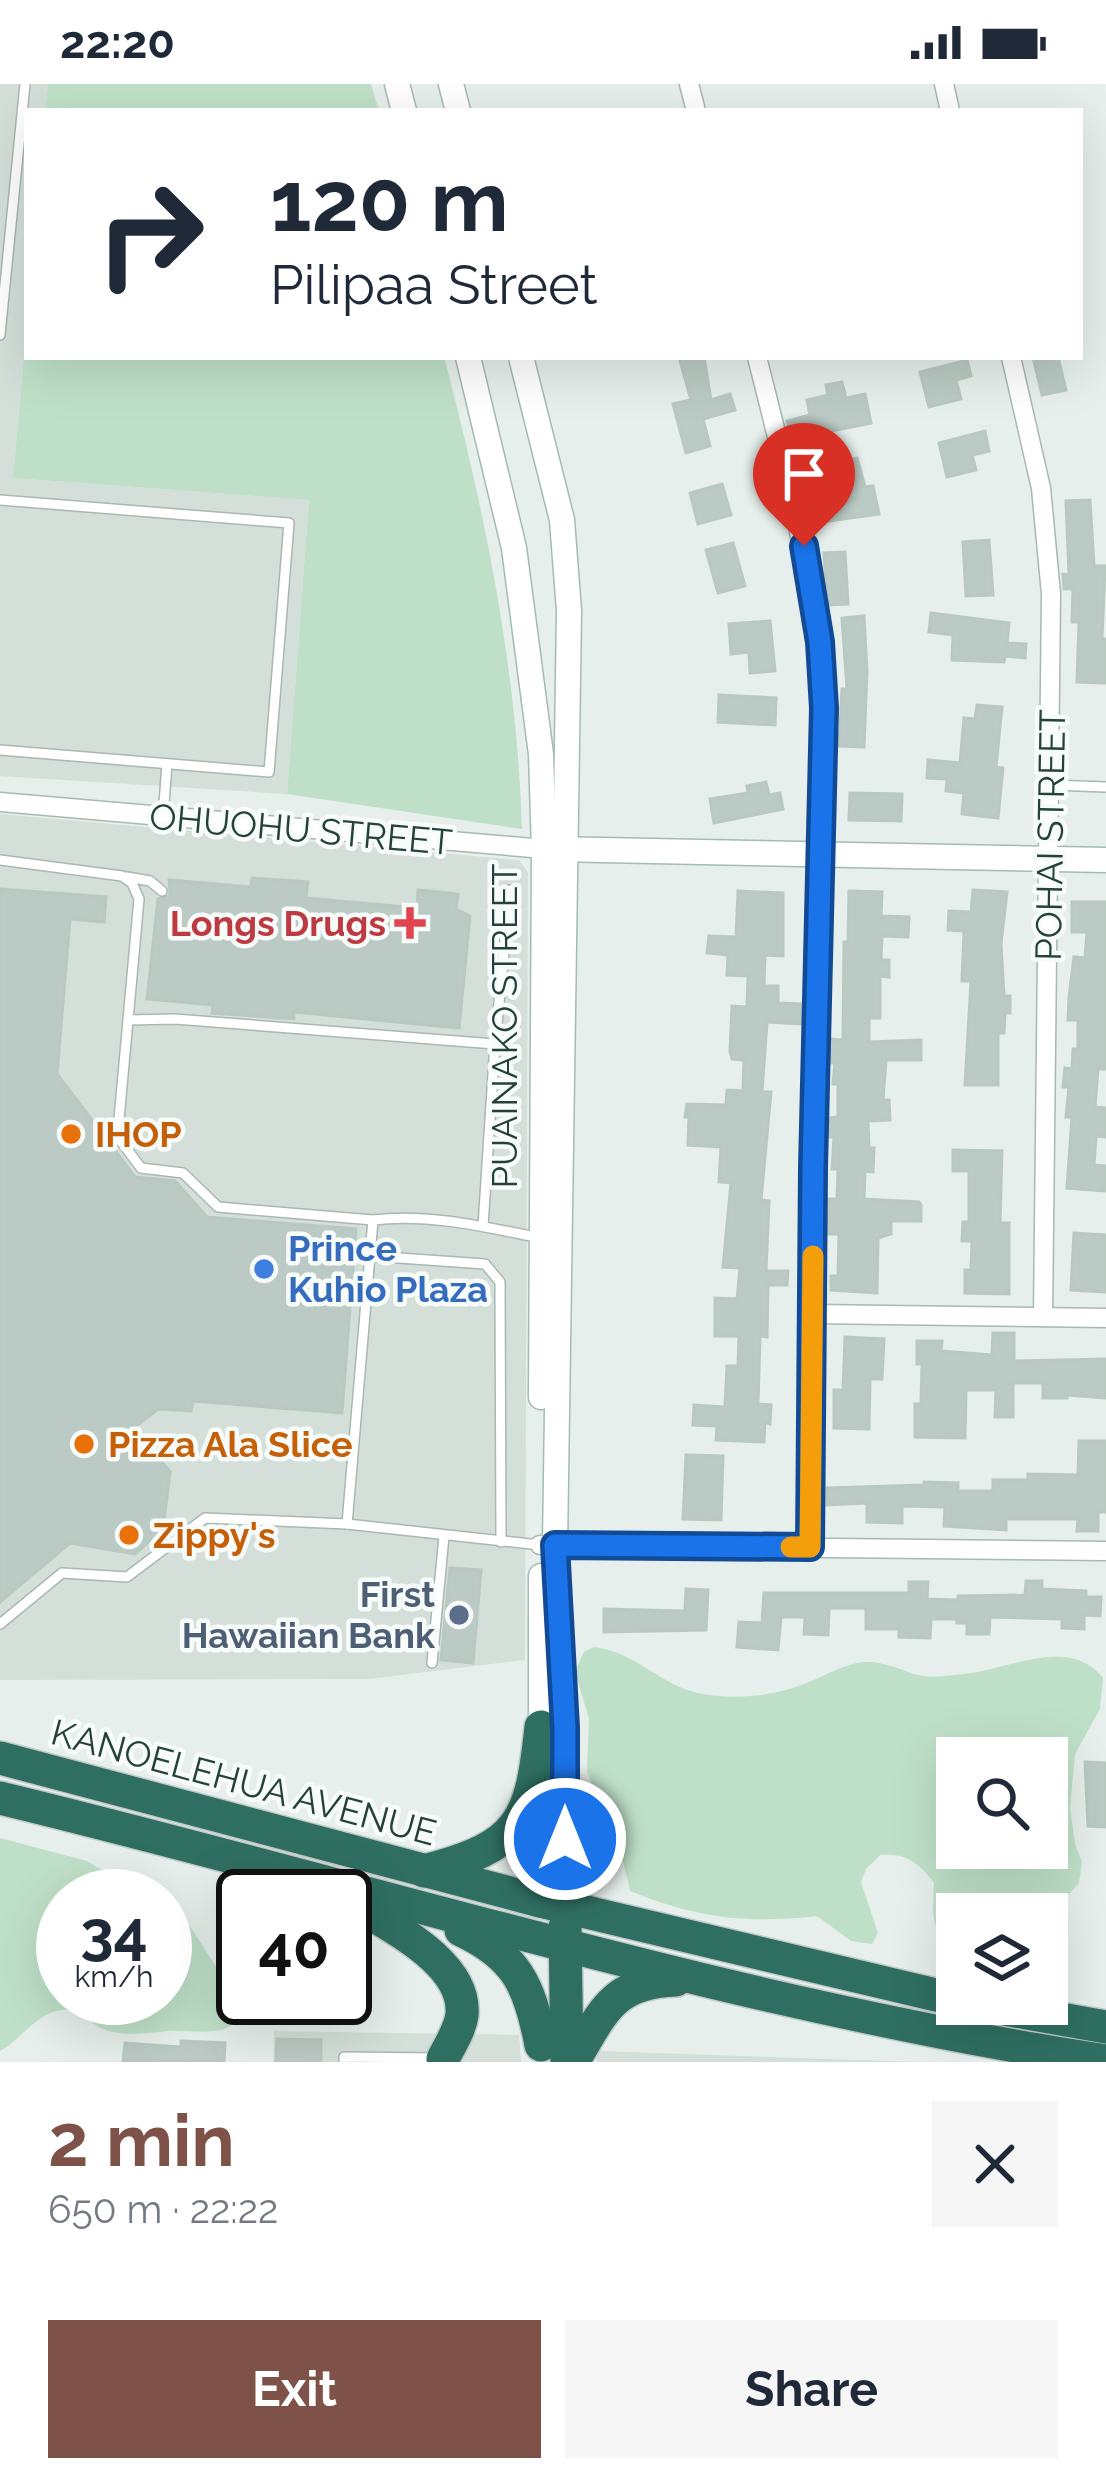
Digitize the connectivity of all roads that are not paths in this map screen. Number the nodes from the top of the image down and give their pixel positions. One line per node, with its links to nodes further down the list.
1 (25, 84): 2 (lane)
2 (0, 335)
3 (469, 360): 14 (street, PUAINAKO STREET)
4 (522, 360): 14 (street, PUAINAKO STREET)
5 (758, 360): 15 (street)
6 (1012, 360): 10 (street, POHAI STREET)
7 (0, 500): 9 (lane)
8 (0, 750): 9 (lane)
9 (167, 764): 13 (lane)
10 (1051, 785): 11 (lane); 17 (street, POHAI STREET)
11 (1106, 787)
12 (0, 802): 13 (street, OHUOHU STREET)
13 (163, 817): 14 (street, OHUOHU STREET)
14 (554, 849): 15 (street, OHUOHU STREET); 26 (street, PUAINAKO STREET)
15 (822, 854): 17 (street, OHUOHU STREET); 28 (street)
16 (0, 860): 19 (lane)
17 (1049, 860): 18 (street, OHUOHU STREET); 29 (street, POHAI STREET)
18 (1106, 860)
19 (122, 876): 21 (lane); 22 (lane)
20 (510, 890): 23 (lane)
21 (163, 891)
22 (128, 1020): 23 (lane); 24 (lane)
23 (495, 1044): 25 (lane)
24 (373, 1220): 25 (lane); 27 (lane)
25 (484, 1226): 26 (lane)
26 (550, 1241): 34 (street, PUAINAKO STREET)
27 (370, 1256): 31 (lane); 33 (lane)
28 (813, 1314): 29 (street); 35 (street)
29 (1043, 1317): 30 (street)
30 (1106, 1318)
31 (347, 1524): 32 (lane); 37 (lane)
32 (444, 1536): 33 (lane); 38 (lane)
33 (501, 1542): 34 (lane)
34 (547, 1545): 35 (street); 39 (street, PUAINAKO STREET); 46 (street, PUAINAKO STREET)
35 (810, 1547): 36 (street)
36 (1106, 1551)
37 (0, 1624)
38 (432, 1663)
39 (541, 1726): 43 (highway); 46 (street, PUAINAKO STREET)
40 (0, 1758): 43 (highway, KANOELEHUA AVENUE)
41 (0, 1798): 42 (highway, KANOELEHUA AVENUE)
42 (256, 1869)
43 (424, 1871): 46 (highway, KANOELEHUA AVENUE)
44 (372, 1894): 45 (highway, KANOELEHUA AVENUE)
45 (388, 1896): 48 (highway, KANOELEHUA AVENUE); 53 (highway)
46 (552, 1904): 48 (highway, PUAINAKO STREET); 50 (highway, KANOELEHUA AVENUE)
47 (372, 1916): 55 (highway)
48 (553, 1941): 49 (highway, KANOELEHUA AVENUE); 53 (highway, PUAINAKO STREET)
49 (694, 1979): 53 (highway); 54 (highway, KANOELEHUA AVENUE)
50 (936, 1995)
51 (1068, 2020): 52 (highway)
52 (1106, 2027)
53 (556, 2058)
54 (1072, 2058): 56 (highway, KANOELEHUA AVENUE)
55 (443, 2060): 57 (lane)
56 (1106, 2061)
57 (344, 2062)

